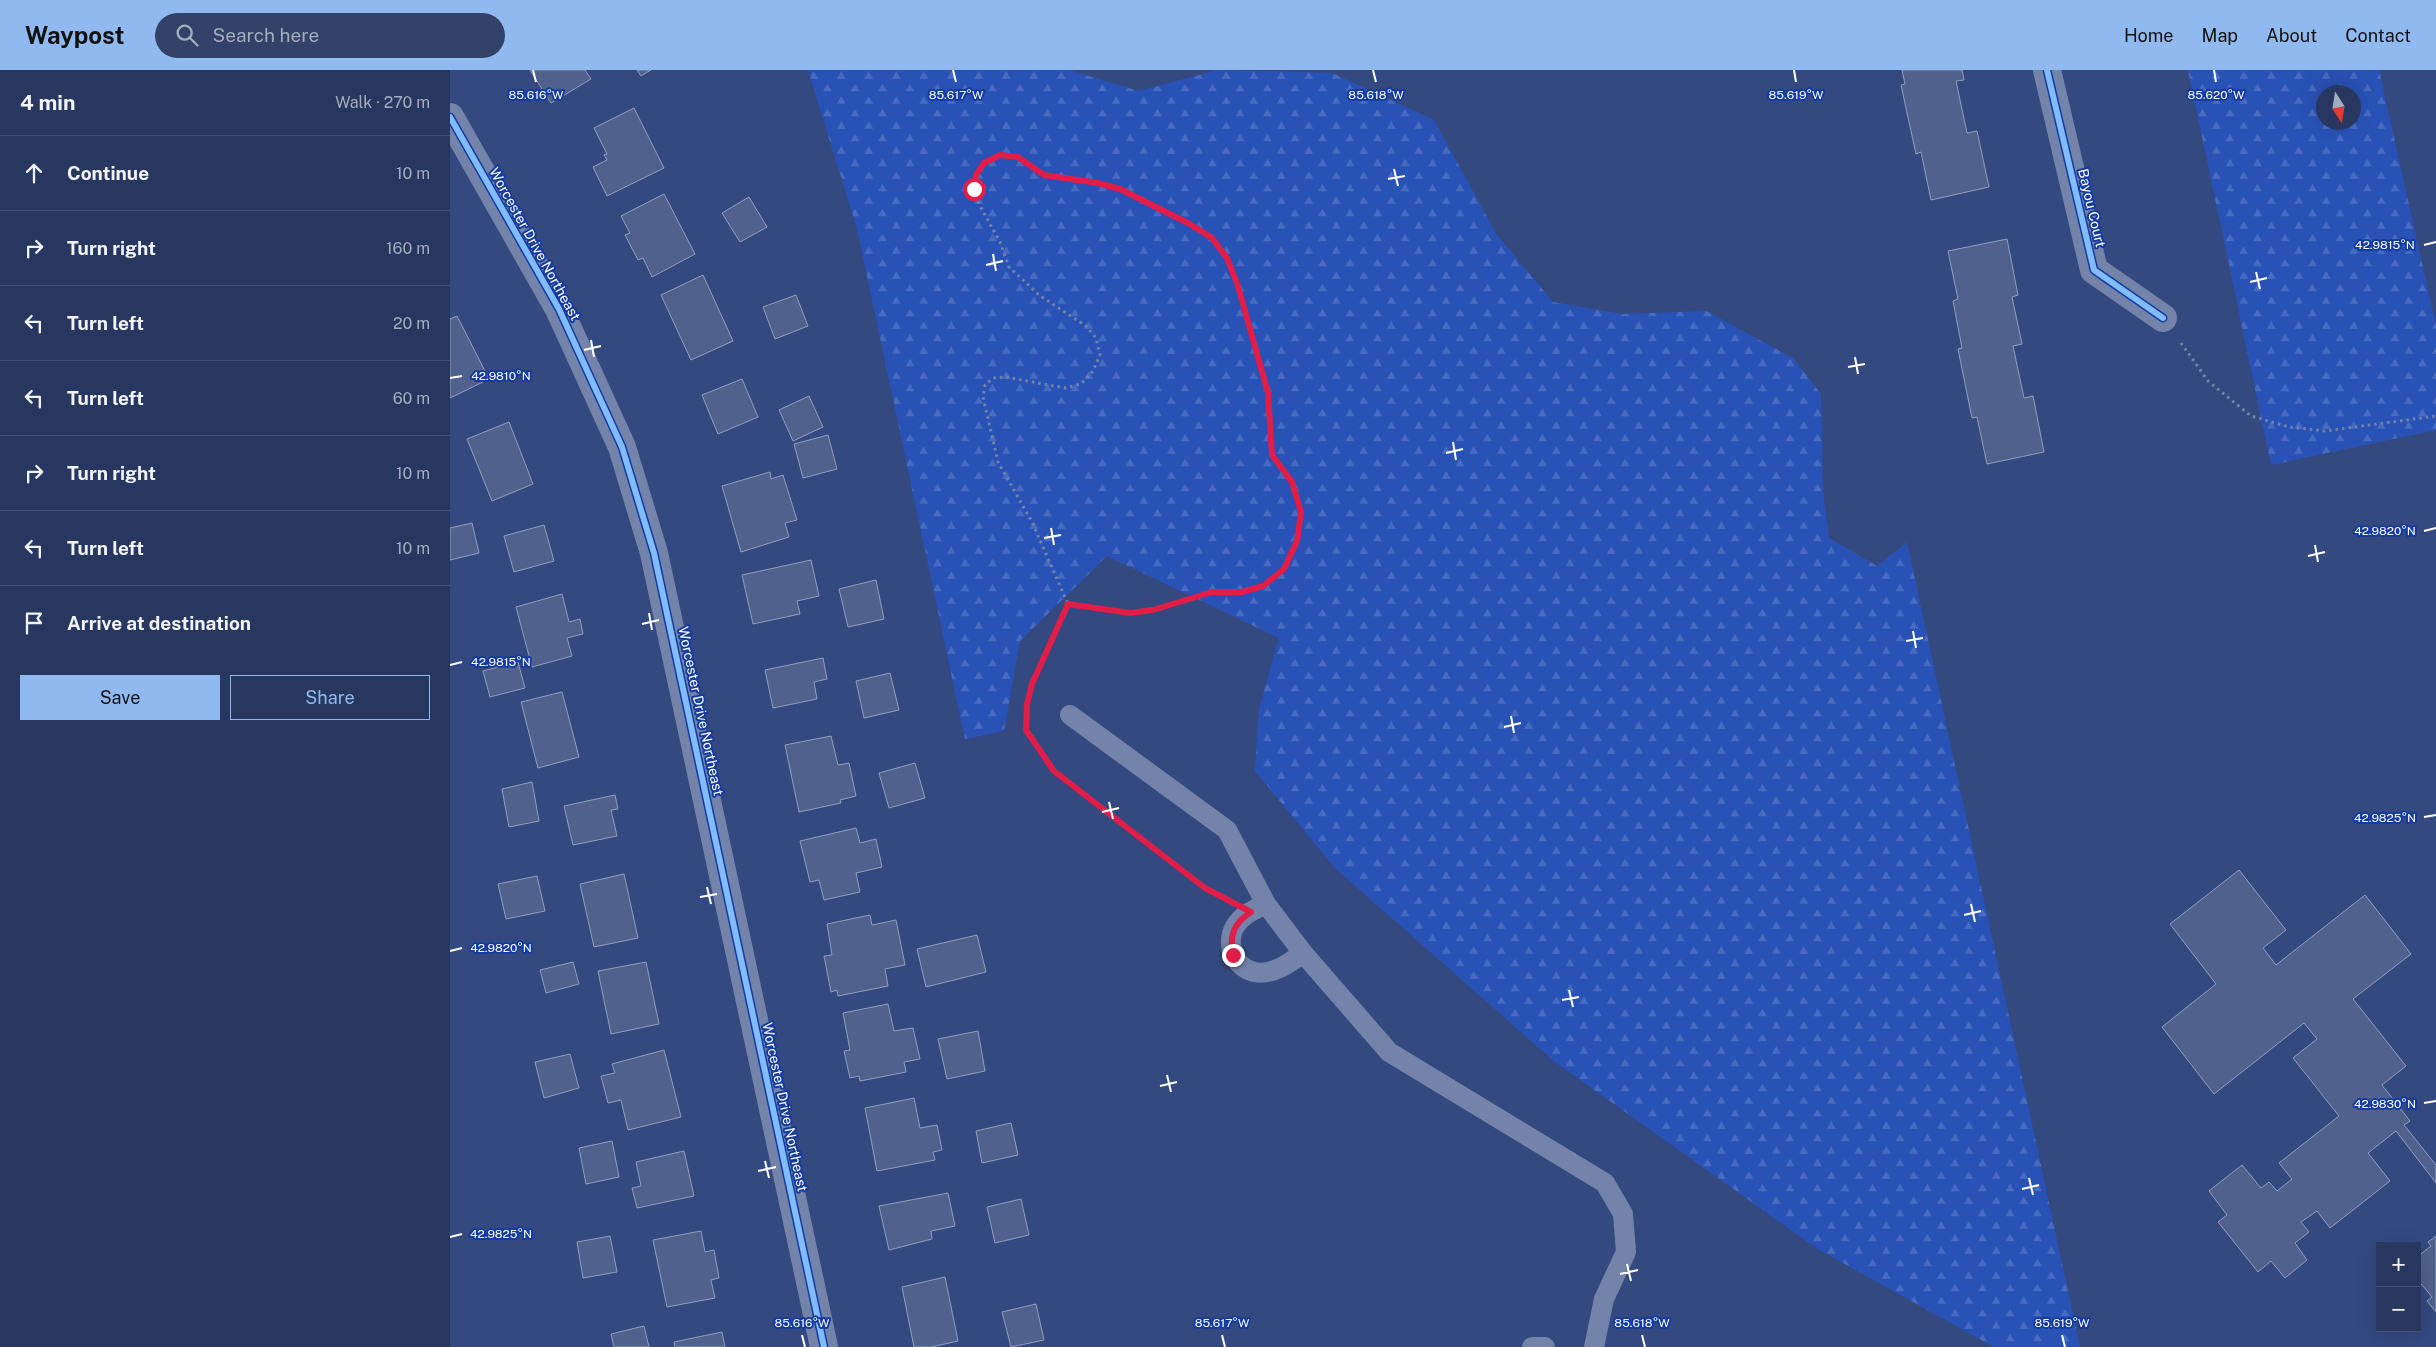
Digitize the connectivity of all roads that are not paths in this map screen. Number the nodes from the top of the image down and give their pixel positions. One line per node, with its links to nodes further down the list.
1 (2047, 70): 3 (street, Bayou Court)
2 (450, 117): 7 (street, Worcester Drive Northeast)
3 (2163, 318)
4 (1070, 715): 5 (lane)
5 (1259, 908): 6 (lane); 6 (lane)
6 (1303, 954): 10 (lane)
7 (824, 1347)
8 (1532, 1347): 9 (lane)
9 (1545, 1347)
10 (1594, 1347)

